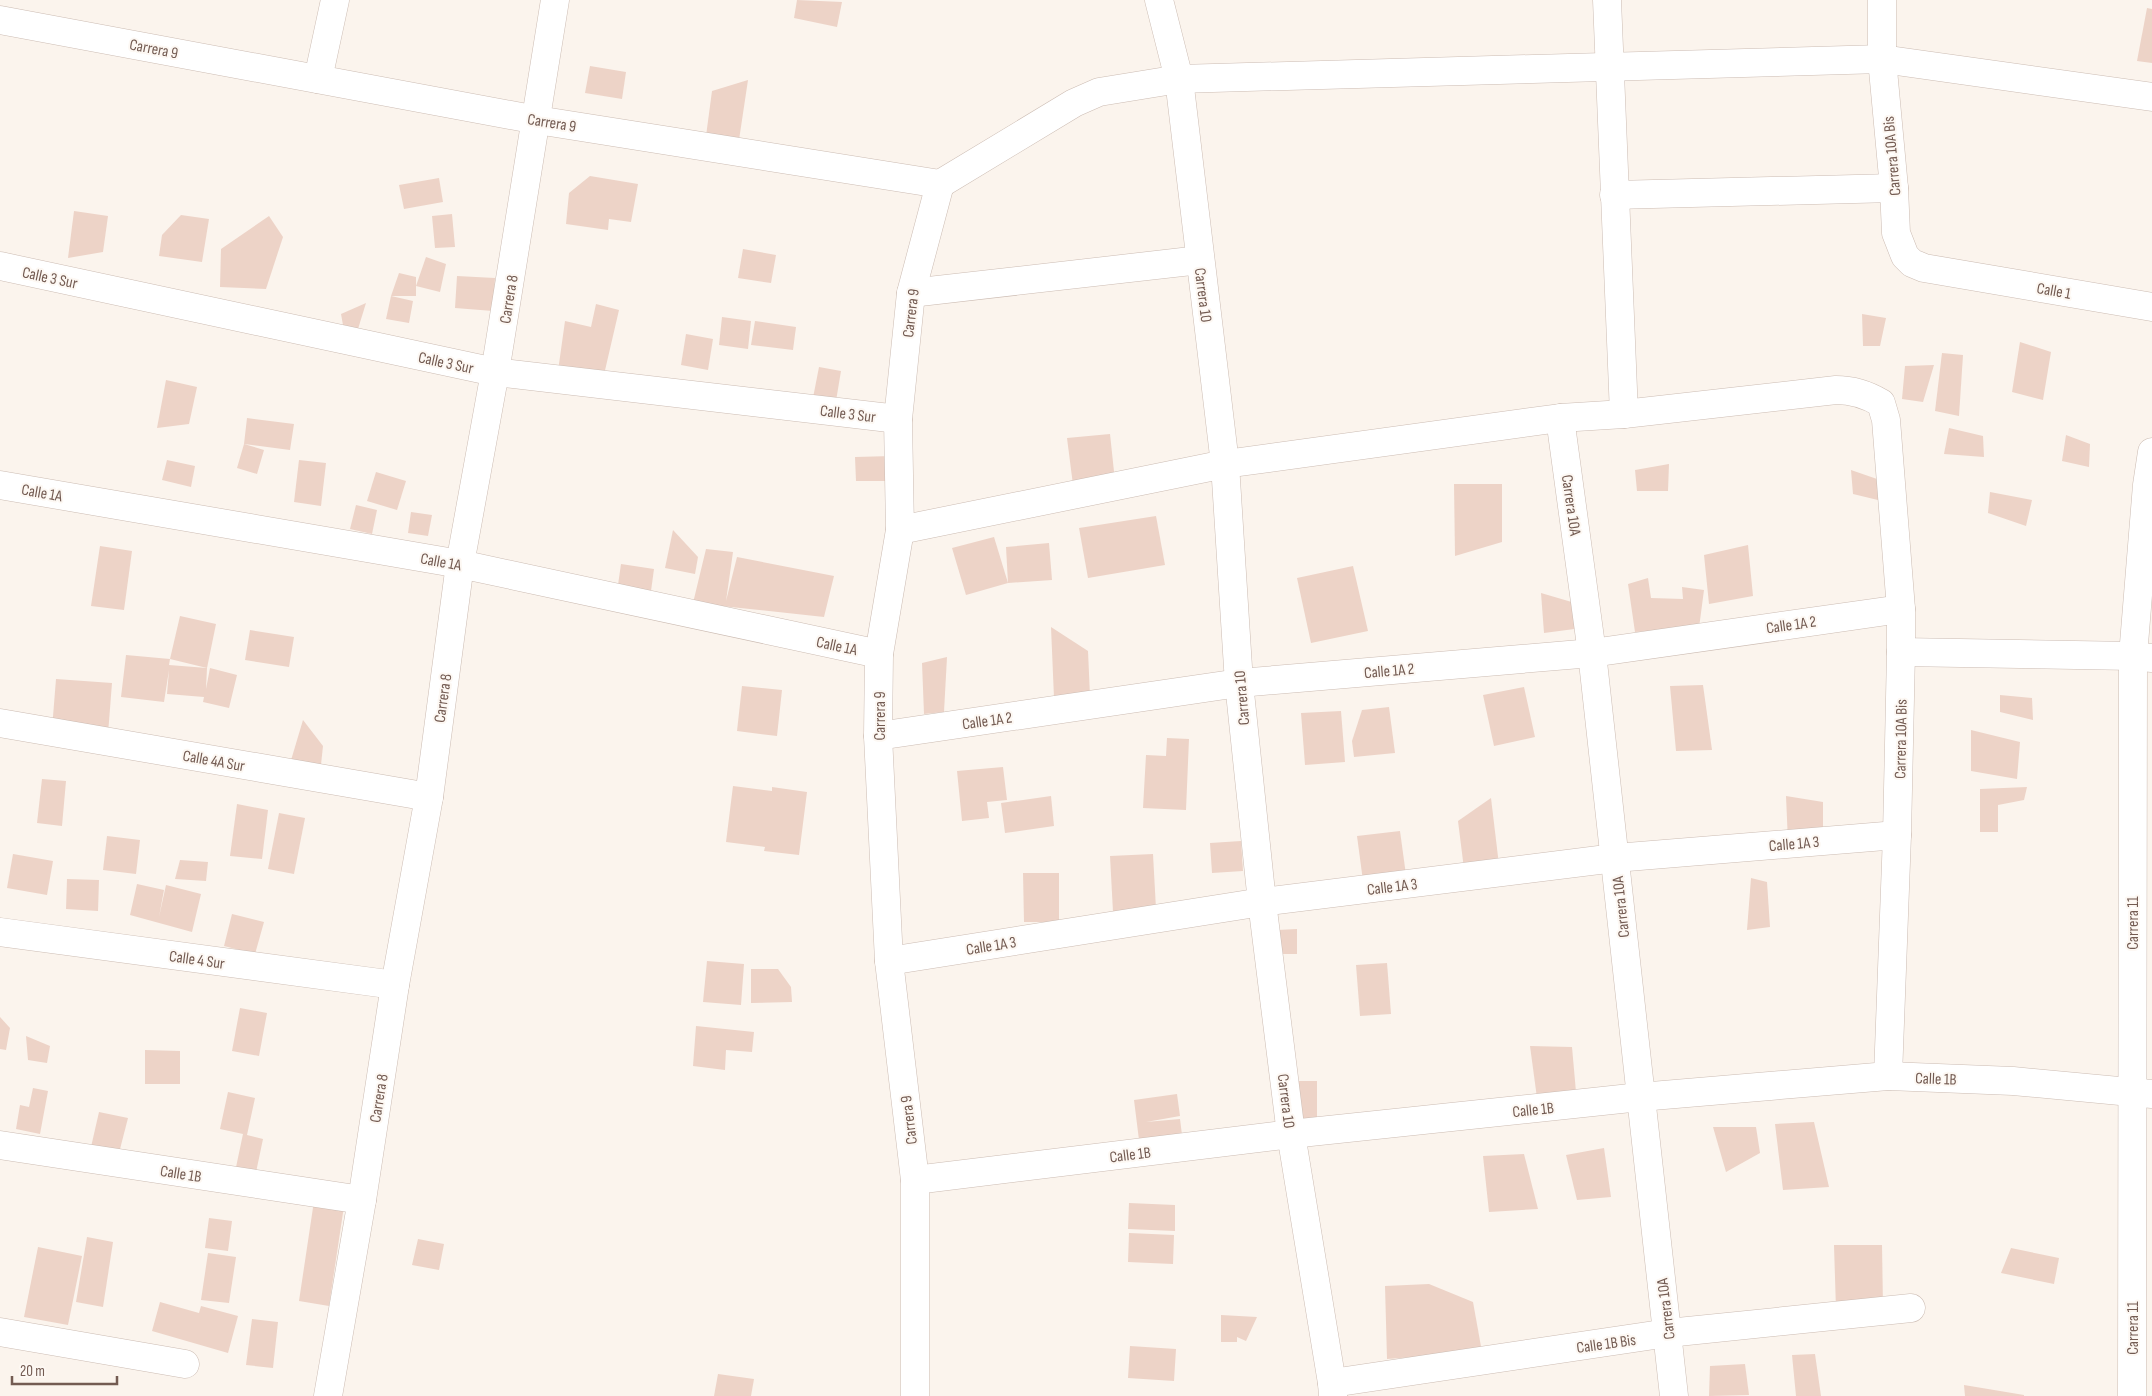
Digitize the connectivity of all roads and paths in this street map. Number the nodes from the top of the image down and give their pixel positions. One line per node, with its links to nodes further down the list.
1 (335, 0): 9 (street)
2 (555, 0): 12 (street, Carrera 8)
3 (1160, 0): 10 (street, Carrera 10)
4 (1607, 0): 8 (street)
5 (1882, 0): 7 (street, Carrera 10A Bis)
6 (0, 20): 9 (street, Carrera 9)
7 (1882, 59): 8 (street); 11 (street); 14 (street, Carrera 10A Bis)
8 (1609, 67): 10 (street); 15 (street)
9 (318, 79): 12 (street, Carrera 9)
10 (1179, 79): 13 (street); 16 (street, Carrera 10)
11 (2152, 97)
12 (537, 120): 13 (street, Carrera 9); 21 (street, Carrera 8)
13 (940, 184): 19 (street, Carrera 9)
14 (1894, 188): 15 (street); 18 (street, Carrera 10A Bis)
15 (1614, 195): 22 (street)
16 (1200, 260): 19 (street); 26 (street, Carrera 10)
17 (0, 266): 21 (street, Calle 3 Sur)
18 (1956, 274): 20 (street, Calle 1)
19 (911, 293): 23 (street, Carrera 9)
20 (2152, 307)
21 (496, 372): 23 (street, Calle 3 Sur); 29 (street, Carrera 8)
22 (1624, 414): 24 (street); 30 (street, Carrera 10A Bis)
23 (898, 418): 28 (street, Carrera 9)
24 (1560, 418): 26 (street); 32 (street, Carrera 10A)
25 (2152, 452): 34 (street, Carrera 11)
26 (1225, 464): 28 (street); 35 (street, Carrera 10)
27 (0, 485): 29 (street, Calle 1A)
28 (900, 530): 33 (street, Carrera 9)
29 (460, 564): 33 (street, Calle 1A); 38 (street, Carrera 8)
30 (1901, 608): 31 (street, Carrera 10A Bis); 32 (street, Calle 1A 2)
31 (1902, 652): 34 (street); 39 (street, Carrera 10A Bis)
32 (1592, 653): 35 (street, Calle 1A 2); 40 (street, Carrera 10A)
33 (879, 654): 37 (street, Carrera 9)
34 (2143, 657): 41 (street, Carrera 11)
35 (1239, 683): 37 (street, Calle 1A 2); 42 (street, Carrera 10)
36 (0, 723): 38 (street, Calle 4A Sur)
37 (878, 736): 44 (street, Carrera 9)
38 (429, 797): 45 (street, Carrera 8)
39 (1897, 835): 40 (street, Calle 1A 3); 46 (street, Carrera 10A Bis)
40 (1614, 858): 42 (street, Calle 1A 3); 48 (street, Carrera 10A)
41 (2142, 860): 47 (street, Carrera 11)
42 (1262, 902): 44 (street, Calle 1A 3); 49 (street, Carrera 10)
43 (0, 932): 45 (street, Calle 4 Sur)
44 (889, 961): 51 (street, Carrera 9)
45 (395, 986): 52 (street, Carrera 8)
46 (1888, 1076): 47 (street, Calle 1B); 48 (street, Calle 1B)
47 (2142, 1093): 61 (street, Carrera 11)
48 (1640, 1097): 49 (street, Calle 1B); 55 (street, Carrera 10A)
49 (1291, 1134): 51 (street, Calle 1B); 57 (street, Carrera 10)
50 (0, 1145): 52 (street, Calle 1B)
51 (915, 1180): 59 (street, Carrera 9)
52 (362, 1200): 58 (street, Carrera 8)
53 (1911, 1308): 55 (street, Calle 1B Bis)
54 (0, 1332): 56 (street)
55 (1668, 1333): 57 (street, Calle 1B Bis); 60 (street, Carrera 10A)
56 (185, 1364)
57 (1333, 1390)
58 (328, 1396)
59 (915, 1396)
60 (1674, 1396)
61 (2132, 1396)

